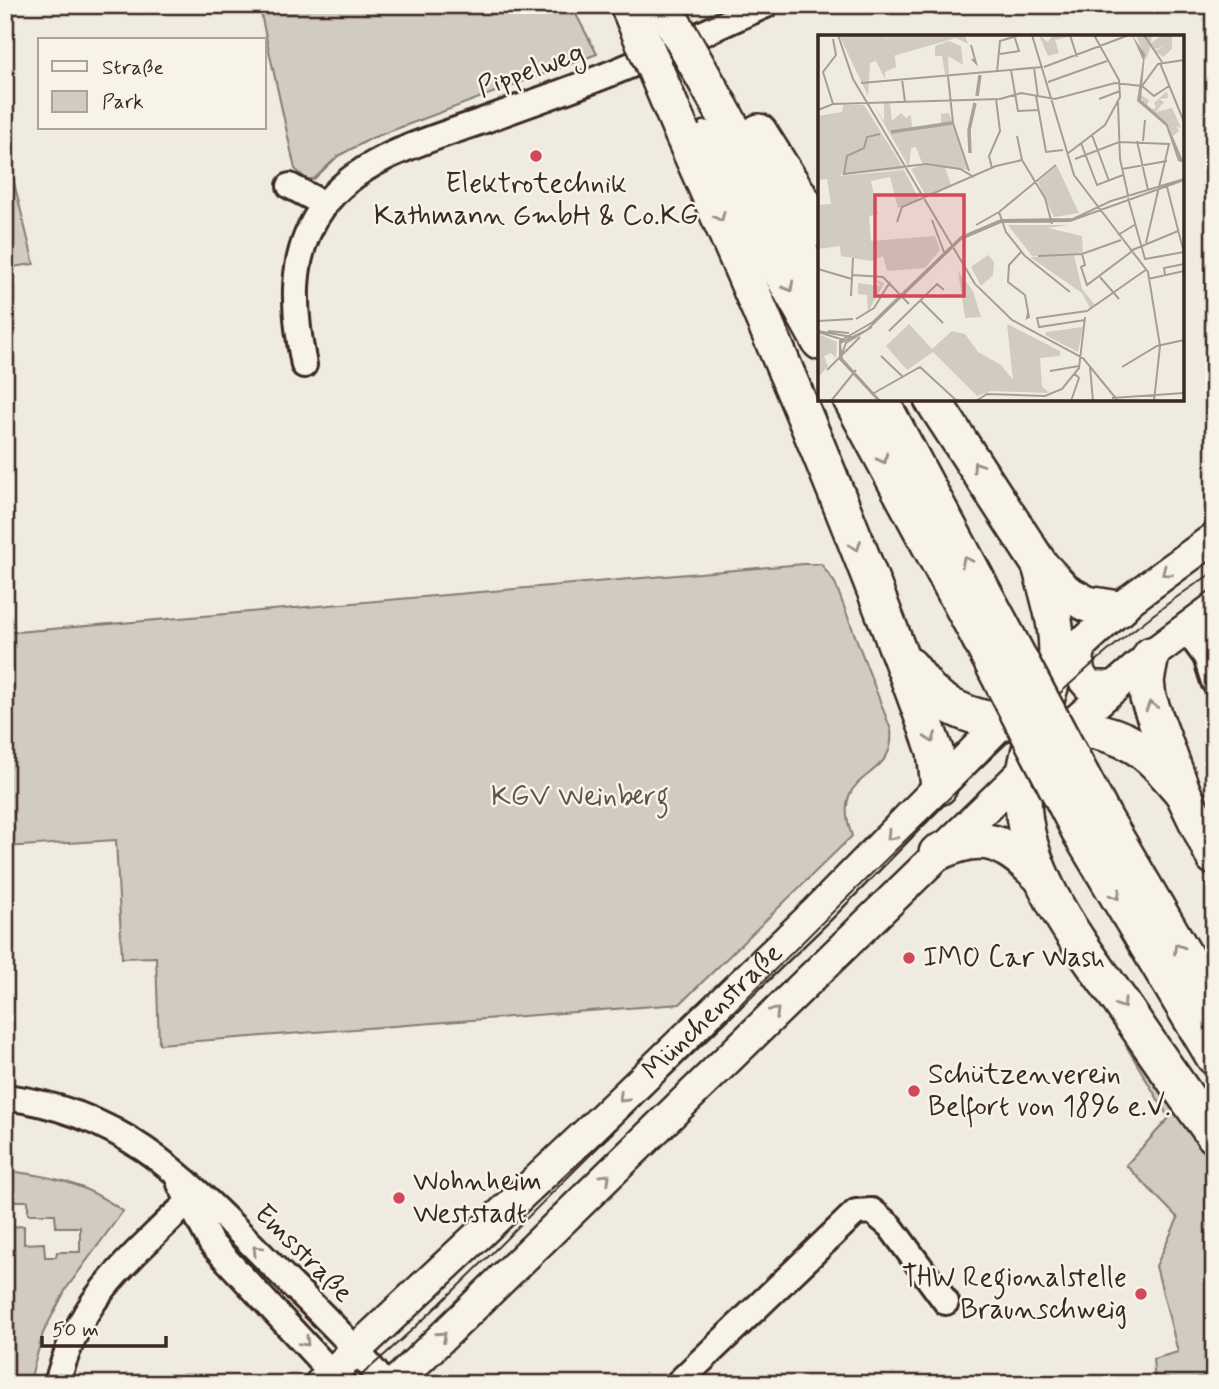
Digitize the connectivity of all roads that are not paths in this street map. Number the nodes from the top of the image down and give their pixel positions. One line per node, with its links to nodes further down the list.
1 (630, 5): 5 (highway, bridge)
2 (663, 5): 5 (highway, bridge)
3 (670, 5): 5 (highway)
4 (766, 5): 7 (street, Pippelweg)
5 (709, 115): 8 (highway); 9 (highway); 10 (highway, one-way to 10); 22 (highway, one-way to 22)
6 (290, 186): 7 (street)
7 (324, 204): 11 (street, Pippelweg)
8 (818, 227)
9 (818, 286)
10 (818, 338)
11 (304, 365)
12 (852, 401): 20 (highway, one-way to 20)
13 (881, 401): 20 (highway, one-way to 13)
14 (933, 401): 16 (highway, one-way to 14)
15 (1214, 538): 18 (main road, one-way to 18)
16 (1040, 565): 18 (highway); 24 (highway)
17 (1214, 608): 19 (main road, Münchenstraße)
18 (1119, 609): 21 (main road)
19 (1185, 628): 23 (main road, Münchenstraße); 25 (street)
20 (989, 630): 32 (highway, bridge)
21 (1081, 643): 24 (main road); 26 (main road)
22 (898, 652): 27 (highway); 30 (highway, one-way to 30)
23 (1151, 655): 26 (main road, Münchenstraße); 31 (highway, one-way to 23)
24 (1055, 667): 27 (highway)
25 (1214, 682)
26 (1115, 687): 28 (main road, Münchenstraße)
27 (1020, 723): 28 (highway); 29 (highway); 30 (main road, Münchenstraße)
28 (1071, 725): 29 (main road, Münchenstraße); 31 (highway)
29 (1025, 769): 33 (main road, Münchenstraße); 35 (highway)
30 (939, 787): 42 (main road, Münchenstraße, one-way to 42)
31 (1183, 793): 34 (highway)
32 (1093, 826): 36 (highway, one-way to 32); 37 (highway, one-way to 37)
33 (937, 853): 35 (highway); 46 (main road, Münchenstraße, one-way to 33)
34 (1214, 857)
35 (1042, 878): 39 (highway, one-way to 39)
36 (1214, 1006)
37 (1214, 1057)
38 (5, 1097): 40 (street, Emsstraße)
39 (1214, 1135)
40 (194, 1198): 42 (street, Emsstraße, one-way to 40); 43 (street, Emsstraße, one-way to 43); 44 (street)
41 (946, 1303): 47 (street)
42 (356, 1349): 43 (main road, Münchenstraße); 45 (street, Emsstraße)
43 (332, 1380)
44 (57, 1384)
45 (385, 1384)
46 (394, 1384)
47 (677, 1384)

